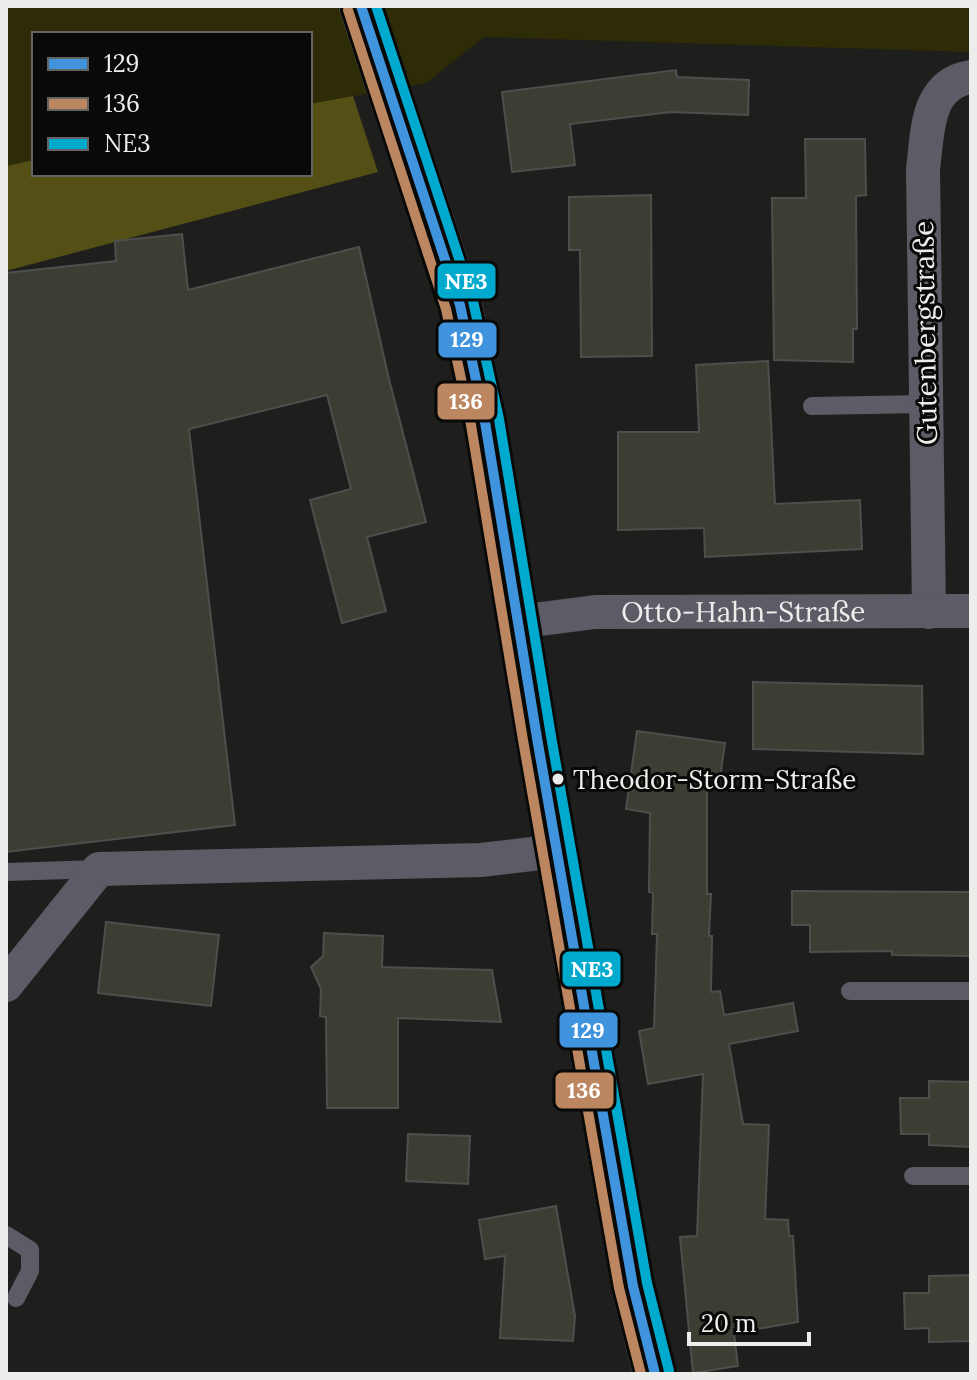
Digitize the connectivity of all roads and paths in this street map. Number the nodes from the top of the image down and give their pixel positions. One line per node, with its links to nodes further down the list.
1 (361, 6): 7 (street)
2 (971, 77): 3 (street, Gutenbergstraße)
3 (925, 404): 4 (lane); 6 (street, Gutenbergstraße)
4 (812, 406)
5 (971, 611): 6 (street, Otto-Hahn-Straße)
6 (929, 612): 7 (street, Otto-Hahn-Straße)
7 (518, 622): 8 (street)
8 (557, 851): 9 (street); 18 (street)
9 (99, 869): 10 (lane); 11 (street)
10 (6, 872)
11 (6, 985)
12 (850, 991): 13 (lane)
13 (971, 991)
14 (913, 1176): 15 (lane)
15 (971, 1176)
16 (6, 1235): 17 (lane)
17 (16, 1298)
18 (655, 1374)

